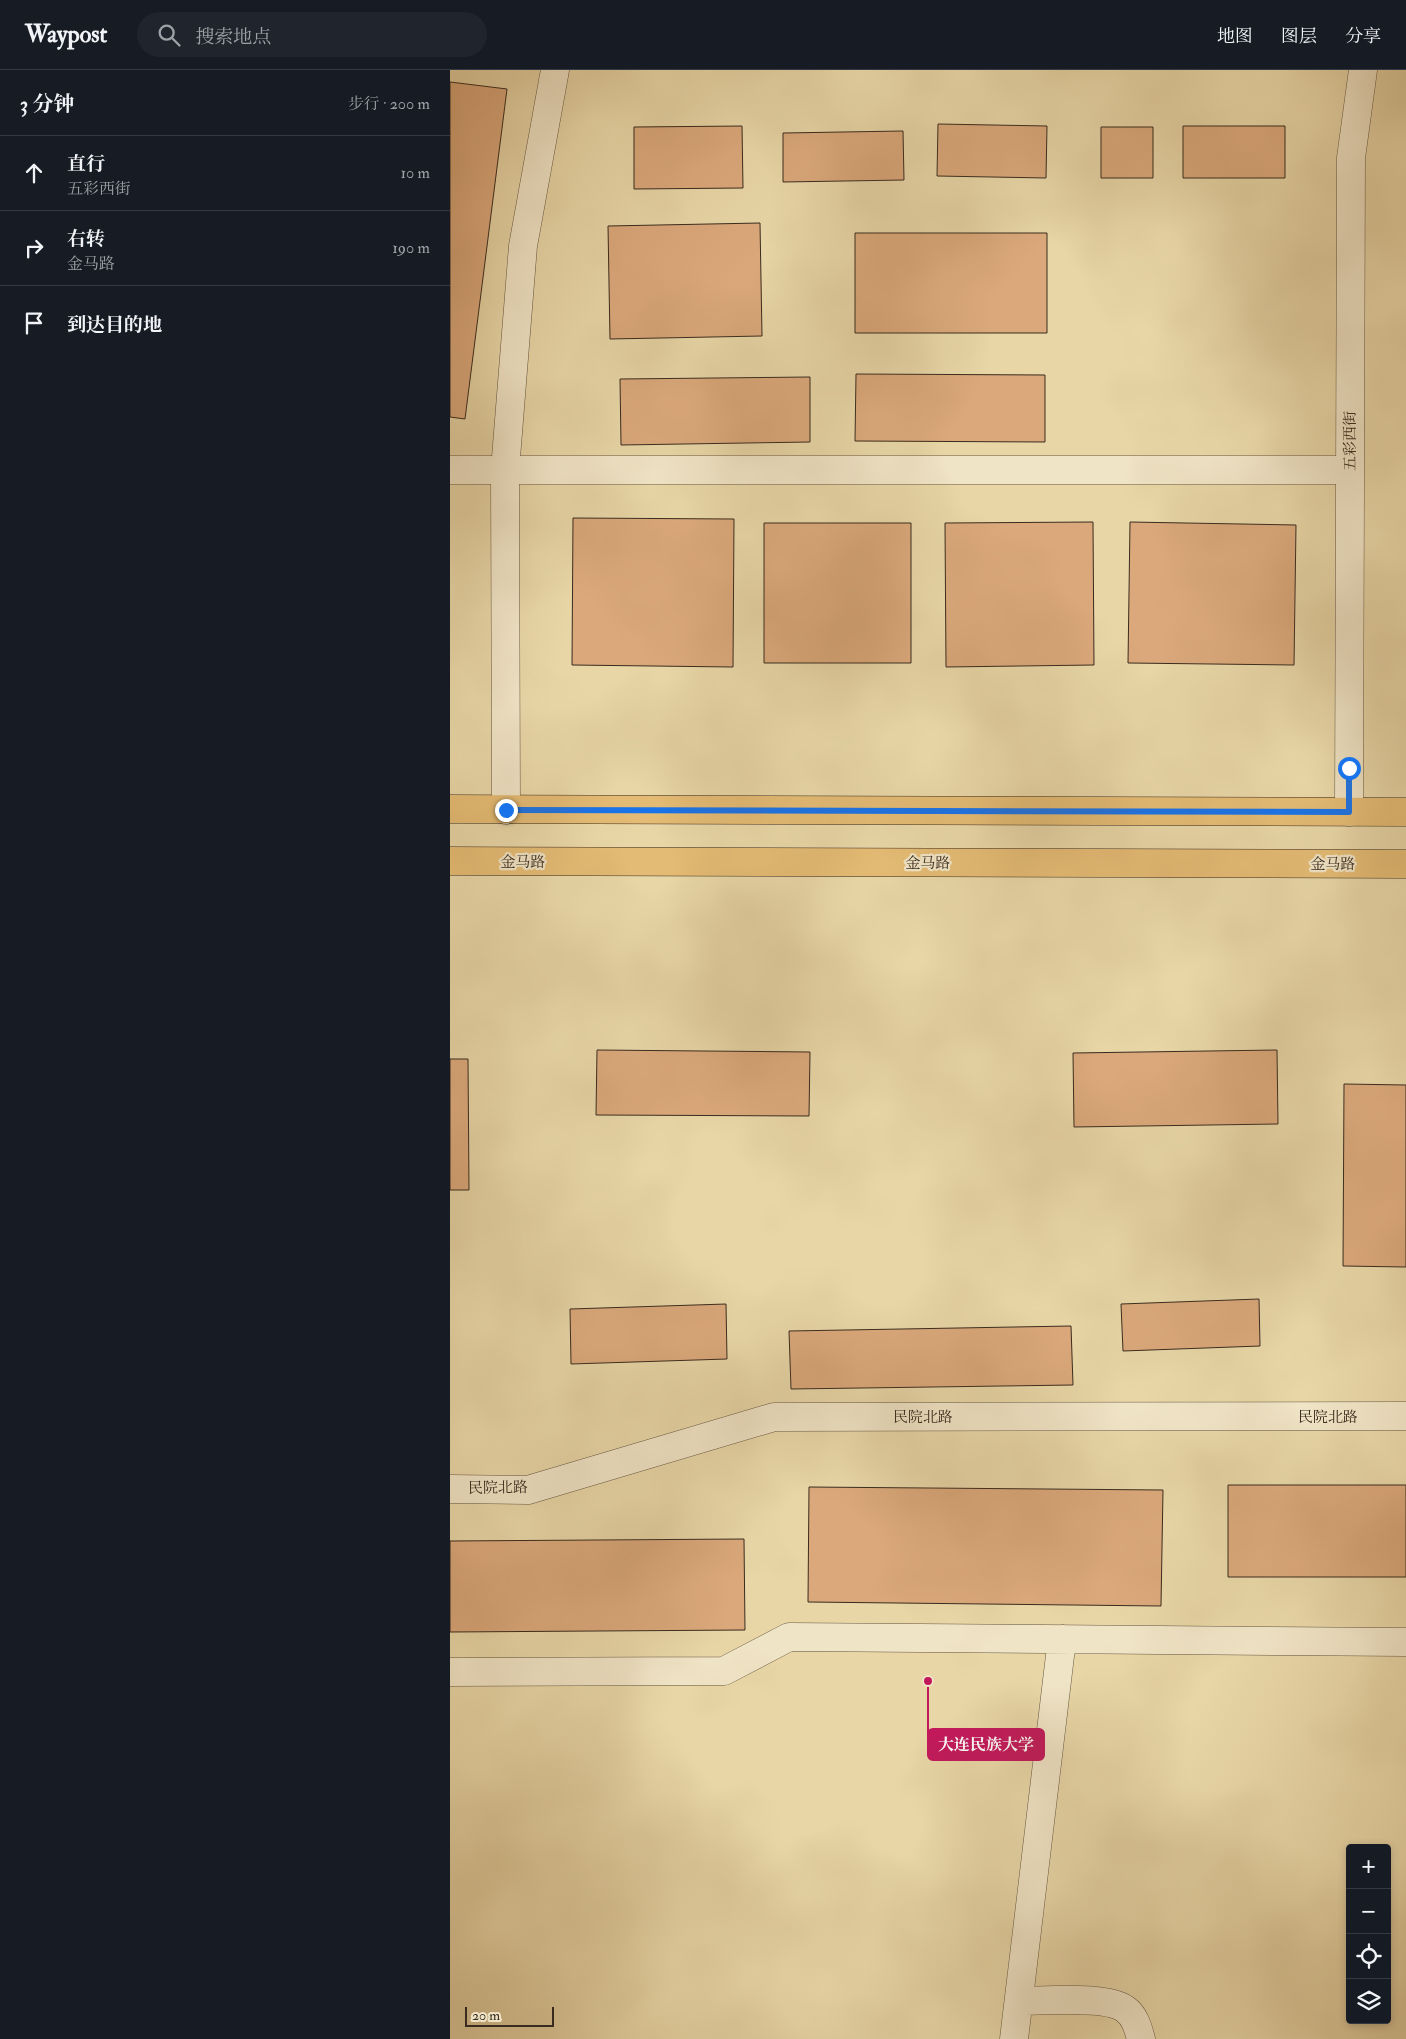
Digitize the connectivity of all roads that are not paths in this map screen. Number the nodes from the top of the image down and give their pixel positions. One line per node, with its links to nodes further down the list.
1 (556, 70): 4 (street)
2 (1363, 70): 5 (street, 五彩西街)
3 (450, 470): 4 (street)
4 (505, 470): 5 (street); 7 (street)
5 (1350, 470): 8 (street, 五彩西街)
6 (450, 809): 7 (main road)
7 (506, 810): 8 (main road)
8 (1349, 812): 9 (main road)
9 (1406, 812)
10 (450, 861): 11 (main road, 金马路)
11 (1406, 864)
12 (1406, 1416): 13 (street, 民院北路)
13 (450, 1489)
14 (1062, 1639): 15 (street); 16 (street); 17 (street)
15 (1406, 1642)
16 (450, 1672)
17 (1019, 2001): 18 (street); 19 (street)
18 (1014, 2039)
19 (1142, 2039)

